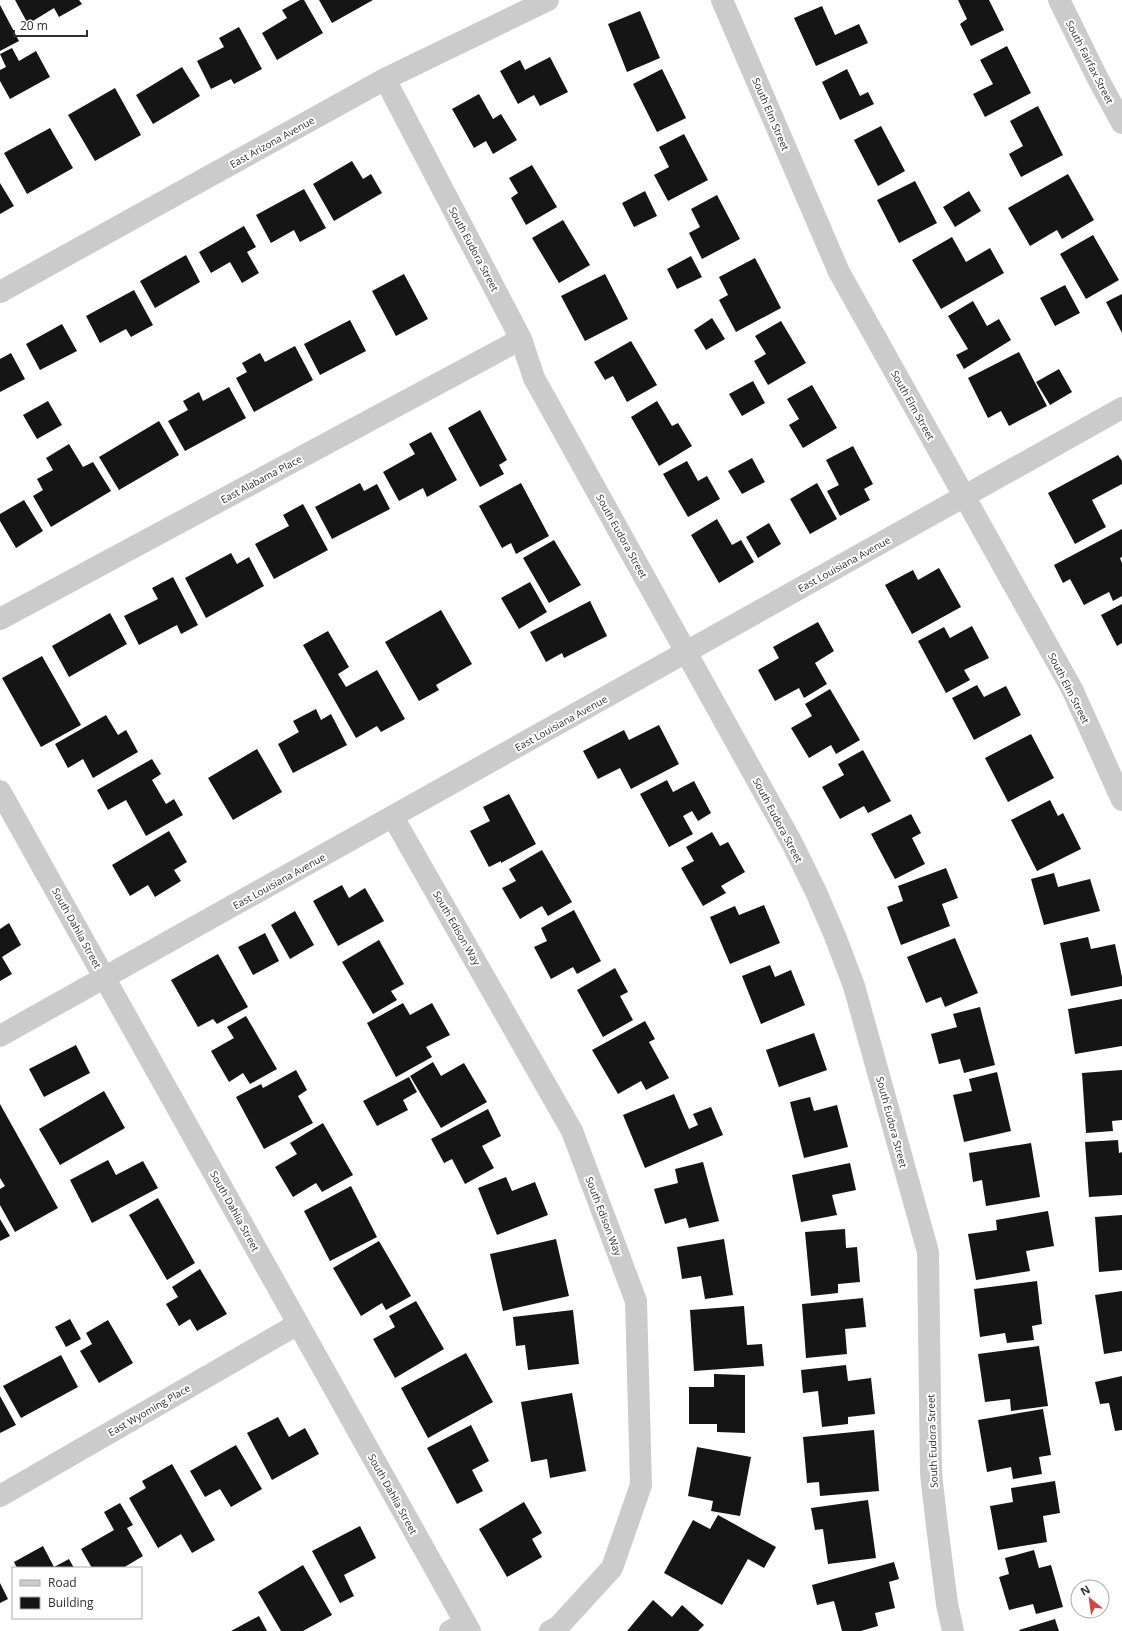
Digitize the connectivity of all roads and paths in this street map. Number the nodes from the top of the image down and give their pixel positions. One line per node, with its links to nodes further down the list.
1 (548, 0): 4 (street, East Arizona Avenue)
2 (722, 0): 9 (street, South Elm Street)
3 (1059, 0): 5 (street, South Fairfax Street)
4 (385, 79): 6 (street, East Arizona Avenue); 7 (street, South Eudora Street)
5 (1122, 123)
6 (0, 292)
7 (521, 339): 10 (street, East Alabama Place); 11 (street, South Eudora Street)
8 (1122, 408): 9 (street, East Louisiana Avenue)
9 (964, 497): 11 (street, East Louisiana Avenue); 13 (street, South Elm Street)
10 (0, 619)
11 (686, 652): 14 (street, East Louisiana Avenue); 21 (street, South Eudora Street)
12 (0, 791): 15 (street, South Dahlia Street)
13 (1122, 800)
14 (393, 817): 15 (street, East Louisiana Avenue); 20 (street, South Edison Way)
15 (104, 978): 16 (street, East Louisiana Avenue); 17 (street, South Dahlia Street)
16 (0, 1036)
17 (298, 1324): 18 (street, East Wyoming Place); 19 (street, South Dahlia Street)
18 (0, 1496)
19 (462, 1628)
20 (550, 1631)
21 (953, 1631)

